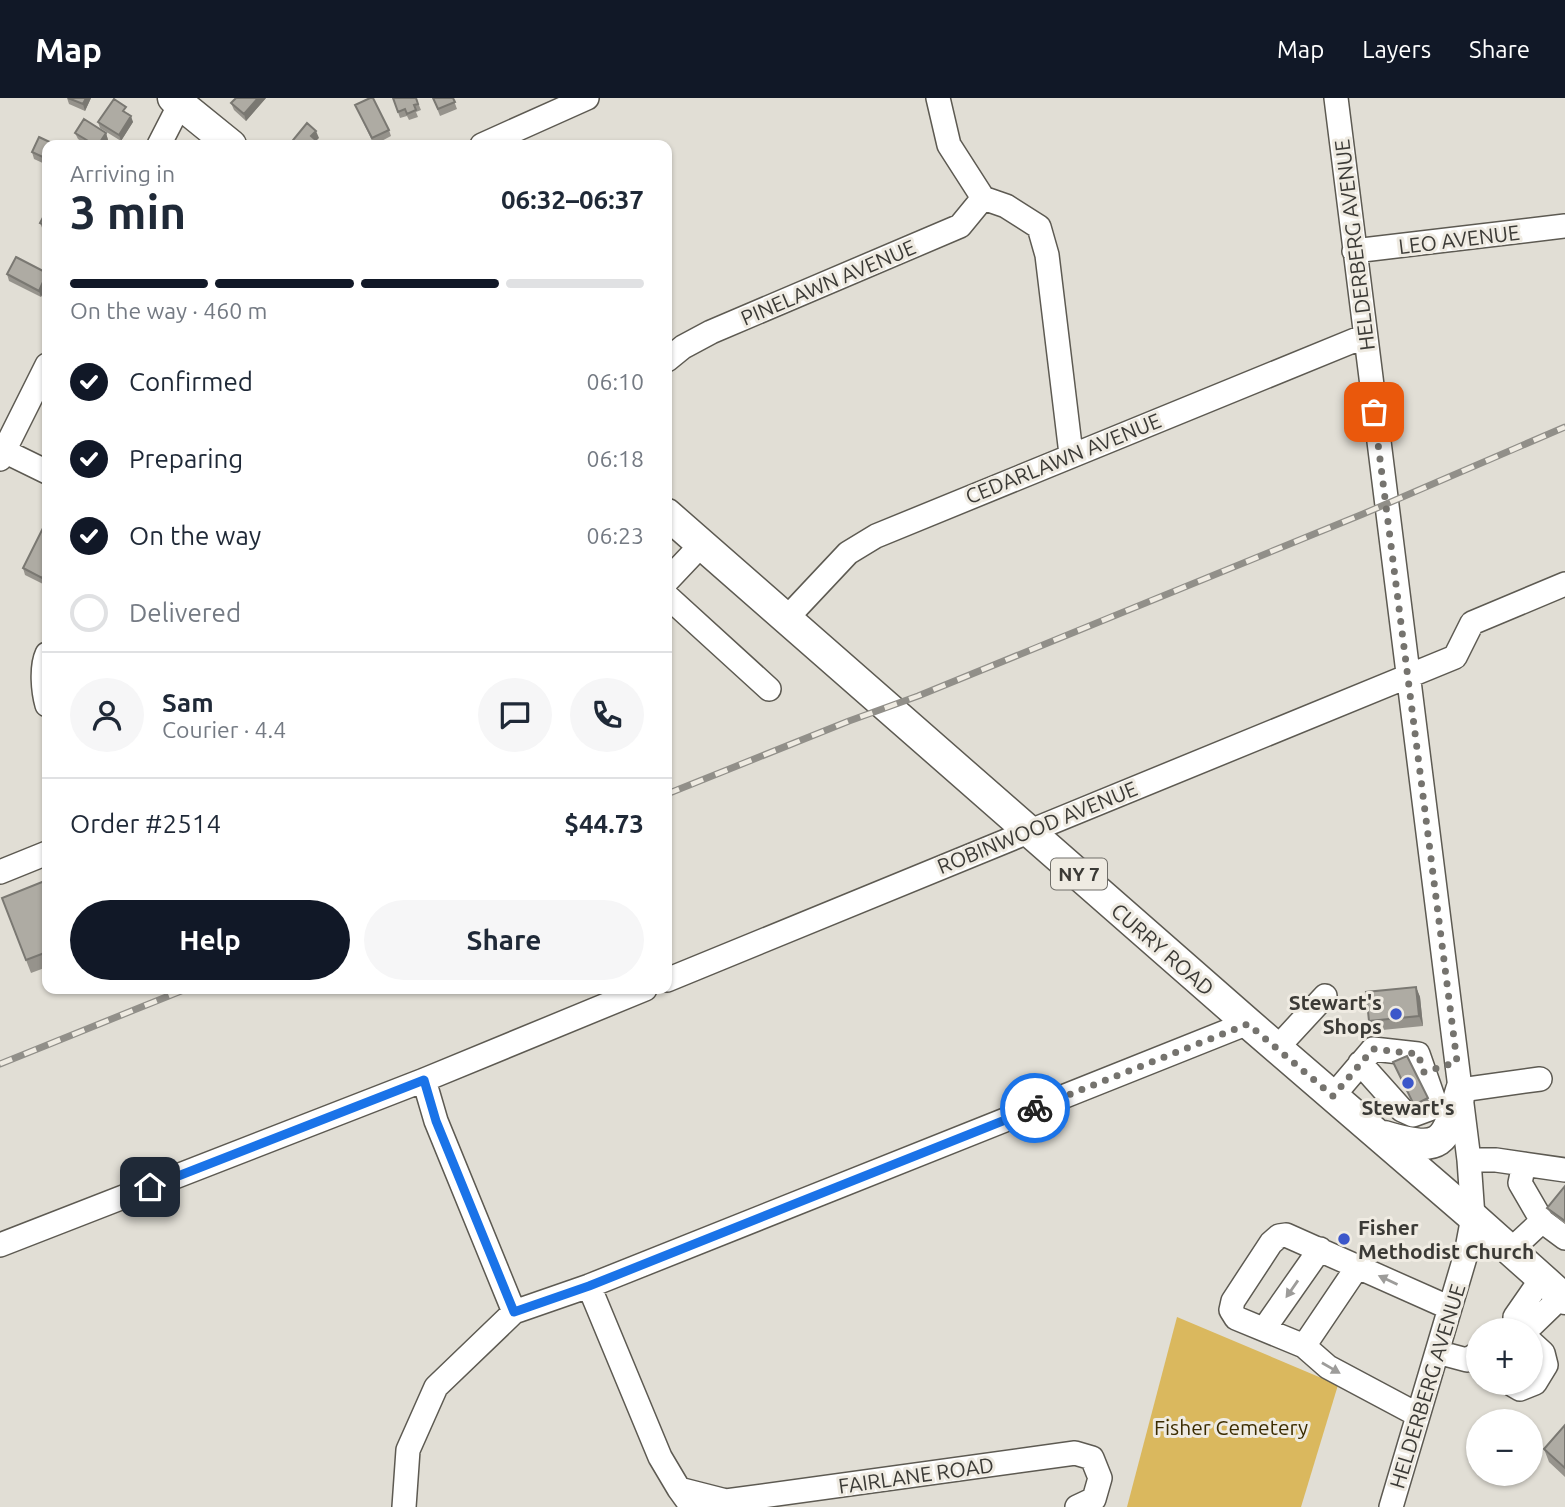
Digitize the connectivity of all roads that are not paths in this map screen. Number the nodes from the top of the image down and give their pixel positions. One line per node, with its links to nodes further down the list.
1 (587, 98): 7 (street)
2 (939, 98): 8 (street)
3 (1336, 98): 10 (street, HELDERBERG AVENUE)
4 (176, 101): 5 (street); 6 (main road)
5 (161, 140)
6 (225, 140)
7 (493, 140)
8 (983, 198): 12 (street, PINELAWN AVENUE); 14 (street)
9 (1565, 226): 10 (street, LEO AVENUE)
10 (1354, 251): 11 (street, HELDERBERG AVENUE)
11 (1364, 336): 14 (street, CEDARLAWN AVENUE); 23 (street, HELDERBERG AVENUE)
12 (672, 355)
13 (42, 375): 15 (street)
14 (1071, 454): 22 (street, CEDARLAWN AVENUE)
15 (2, 455): 16 (street)
16 (42, 470)
17 (672, 519): 18 (main road, CURRY ROAD / NY 7)
18 (701, 545): 19 (street); 22 (main road, CURRY ROAD / NY 7)
19 (672, 576)
20 (1565, 584): 23 (street, ROBINWOOD AVENUE)
21 (672, 601): 24 (street)
22 (786, 619): 25 (main road, CURRY ROAD / NY 7)
23 (1408, 676): 25 (street, ROBINWOOD AVENUE); 34 (street, HELDERBERG AVENUE)
24 (769, 689)
25 (1029, 830): 28 (street, ROBINWOOD AVENUE); 31 (main road, CURRY ROAD / NY 7)
26 (42, 855): 27 (street)
27 (0, 872)
28 (672, 978)
29 (633, 994): 36 (street)
30 (1325, 996): 32 (street)
31 (1248, 1024): 32 (main road, CURRY ROAD / NY 7); 50 (street)
32 (1277, 1048): 38 (main road, CURRY ROAD / NY 7)
33 (1360, 1063): 37 (street); 37 (street); 38 (street)
34 (1459, 1076): 35 (street); 37 (street); 39 (main road); 40 (street, HELDERBERG AVENUE)
35 (1540, 1079)
36 (424, 1080): 46 (street); 53 (street)
37 (1410, 1081): 39 (street)
38 (1333, 1096): 39 (main road, CURRY ROAD / NY 7)
39 (1374, 1130): 43 (main road, CURRY ROAD / NY 7)
40 (1469, 1160): 41 (street); 43 (street, HELDERBERG AVENUE)
41 (1524, 1164): 42 (street); 44 (street)
42 (1565, 1170)
43 (1473, 1217): 48 (main road, CURRY ROAD / NY 7); 52 (street, HELDERBERG AVENUE)
44 (1542, 1221): 45 (street); 48 (street)
45 (1565, 1238)
46 (0, 1245)
47 (1320, 1248): 49 (street); 55 (street, one-way to 55); 55 (street)
48 (1511, 1250): 51 (main road, CURRY ROAD / NY 7)
49 (1358, 1266): 52 (street, one-way to 49); 56 (street)
50 (589, 1286): 53 (street); 62 (street, FAIRLANE ROAD)
51 (1556, 1291): 54 (street)
52 (1450, 1308): 57 (street, HELDERBERG AVENUE)
53 (514, 1312): 63 (street)
54 (1515, 1318)
55 (1264, 1329): 56 (street)
56 (1304, 1346): 61 (street, one-way to 61)
57 (1437, 1352): 59 (street); 61 (street, HELDERBERG AVENUE)
58 (1543, 1352): 60 (street)
59 (1466, 1360)
60 (1543, 1370)
61 (1418, 1415): 65 (street, HELDERBERG AVENUE)
62 (686, 1498): 64 (street, FAIRLANE ROAD)
63 (404, 1507)
64 (1077, 1507)
65 (1391, 1507)

